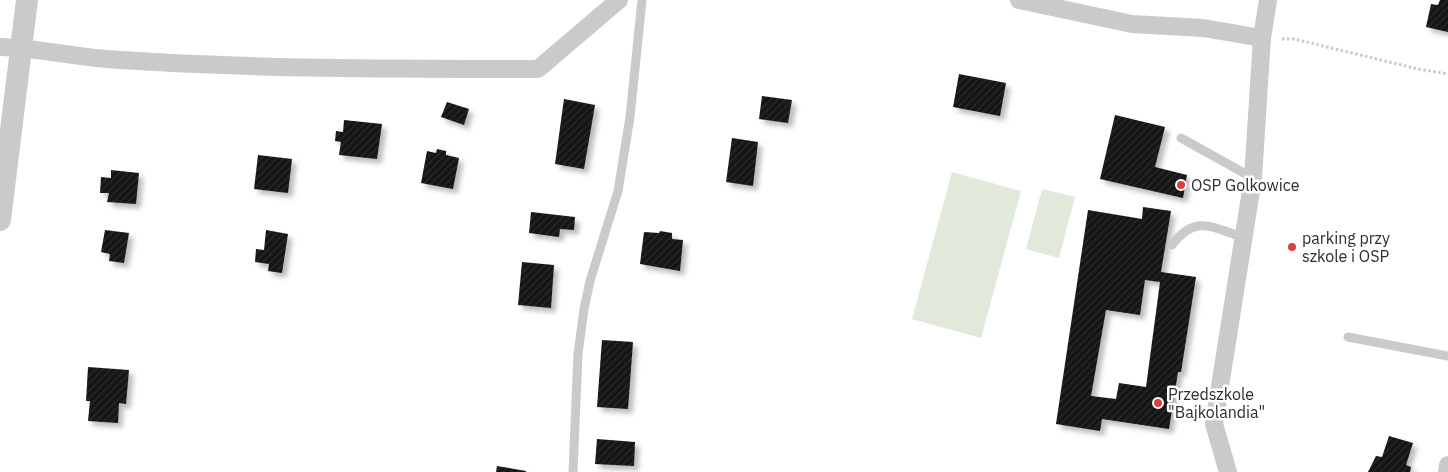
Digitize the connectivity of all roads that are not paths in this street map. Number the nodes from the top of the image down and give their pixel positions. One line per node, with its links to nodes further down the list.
1 (27, 0): 7 (street)
2 (619, 0): 7 (street)
3 (642, 0): 16 (lane)
4 (1019, 0): 6 (street)
5 (1268, 0): 6 (street)
6 (1262, 38): 9 (street)
7 (11, 47): 10 (street)
8 (1180, 138): 9 (lane)
9 (1253, 178): 11 (street)
10 (0, 220)
11 (1244, 238): 12 (lane); 17 (street)
12 (1172, 245)
13 (1348, 336): 14 (lane)
14 (1448, 356)
15 (1448, 465): 18 (street)
16 (574, 472)
17 (1228, 472)
18 (1447, 472)

